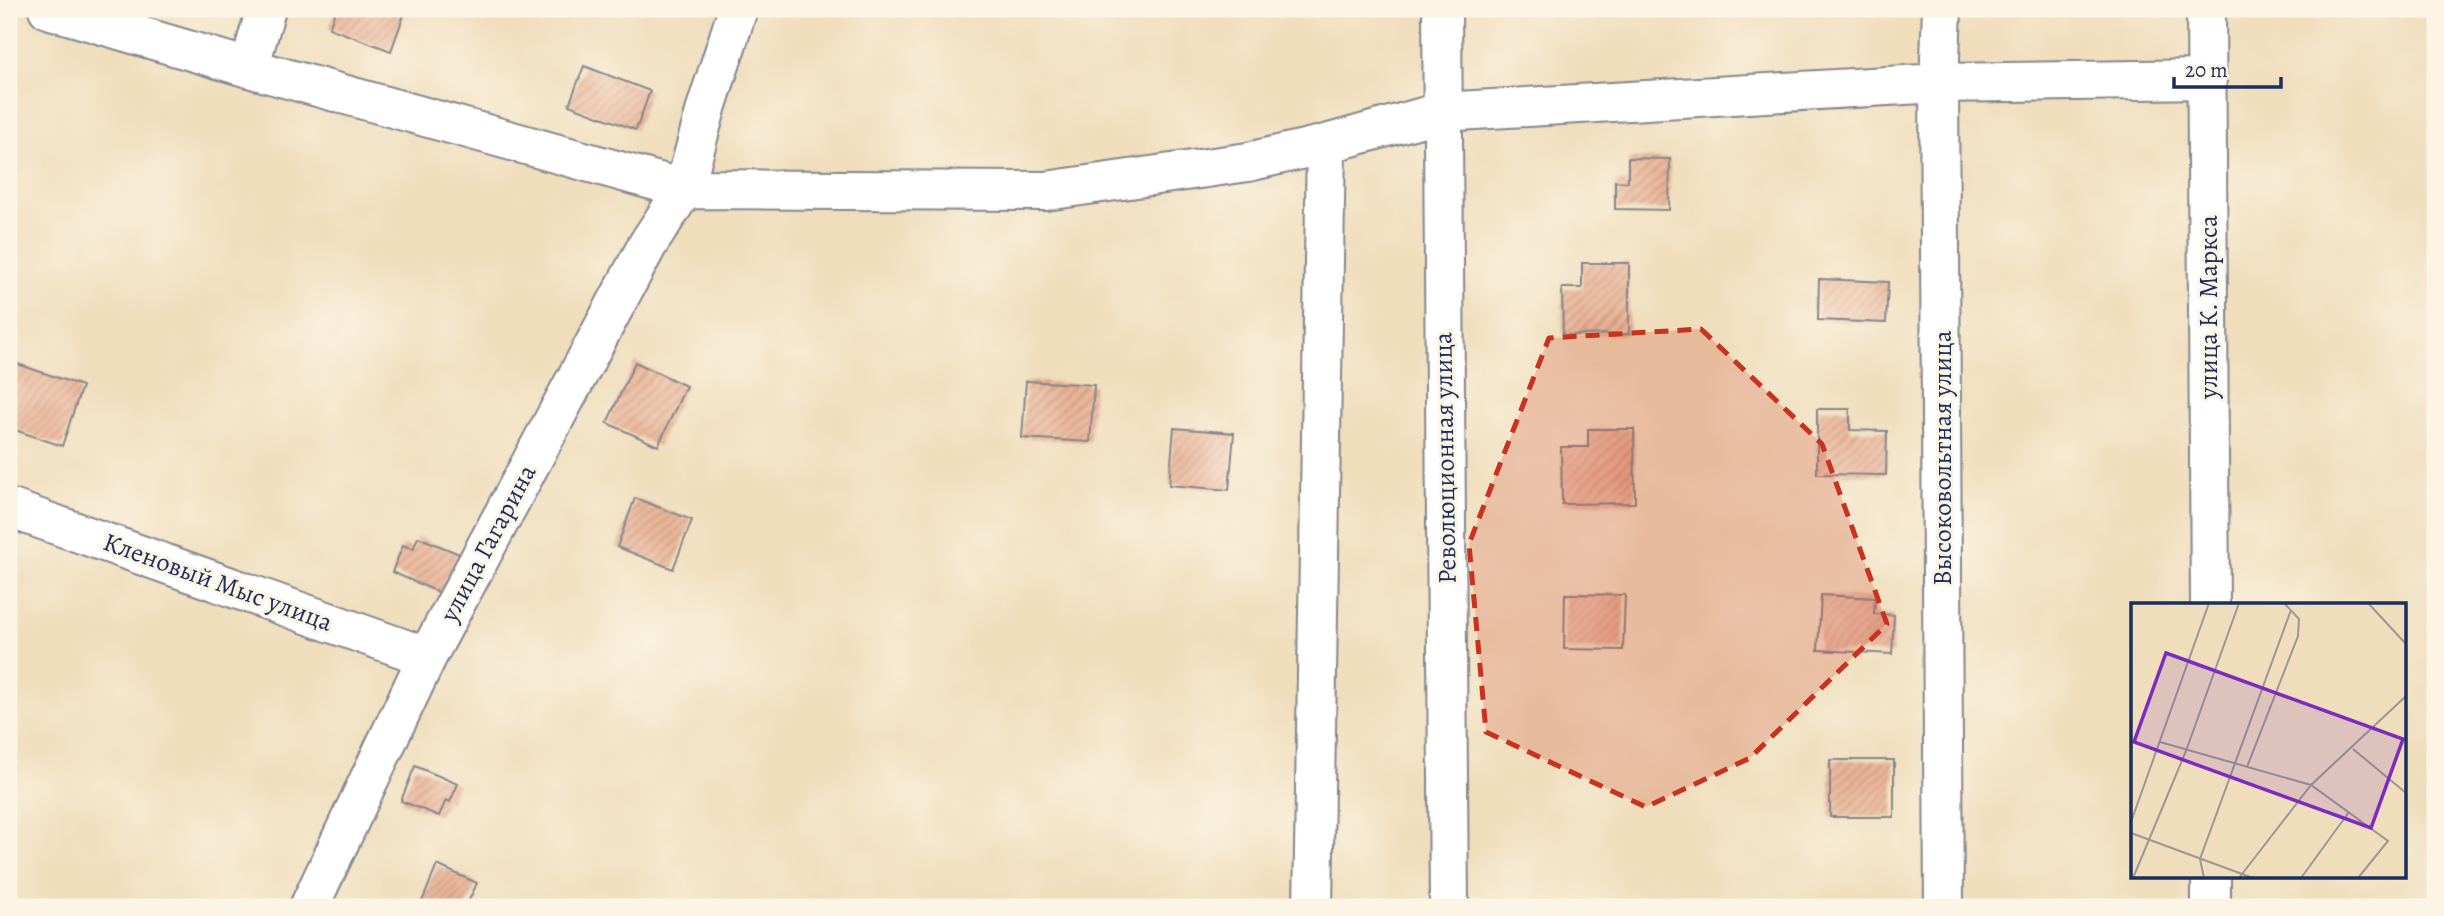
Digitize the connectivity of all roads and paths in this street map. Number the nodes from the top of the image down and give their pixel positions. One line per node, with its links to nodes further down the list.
1 (48, 9): 7 (street)
2 (266, 9): 7 (street)
3 (738, 9): 12 (street, улица Гагарина)
4 (1442, 9): 10 (street, Революционная улица)
5 (1942, 9): 9 (street, Высоковольтная улица)
6 (2206, 9): 8 (street, улица К. Маркса)
7 (249, 68): 12 (street)
8 (2207, 79): 9 (street); 14 (street, улица К. Маркса)
9 (1939, 83): 10 (street); 20 (street, Высоковольтная улица)
10 (1441, 112): 11 (street); 19 (street, Революционная улица)
11 (1326, 144): 12 (street); 18 (street)
12 (684, 189): 15 (street, улица Гагарина)
13 (9, 508): 15 (street, Кленовый Мыс улица)
14 (2210, 603)
15 (427, 657): 17 (street, улица Гагарина)
16 (2211, 878): 21 (street)
17 (309, 907)
18 (1313, 907)
19 (1449, 907)
20 (1944, 907)
21 (2211, 907)

